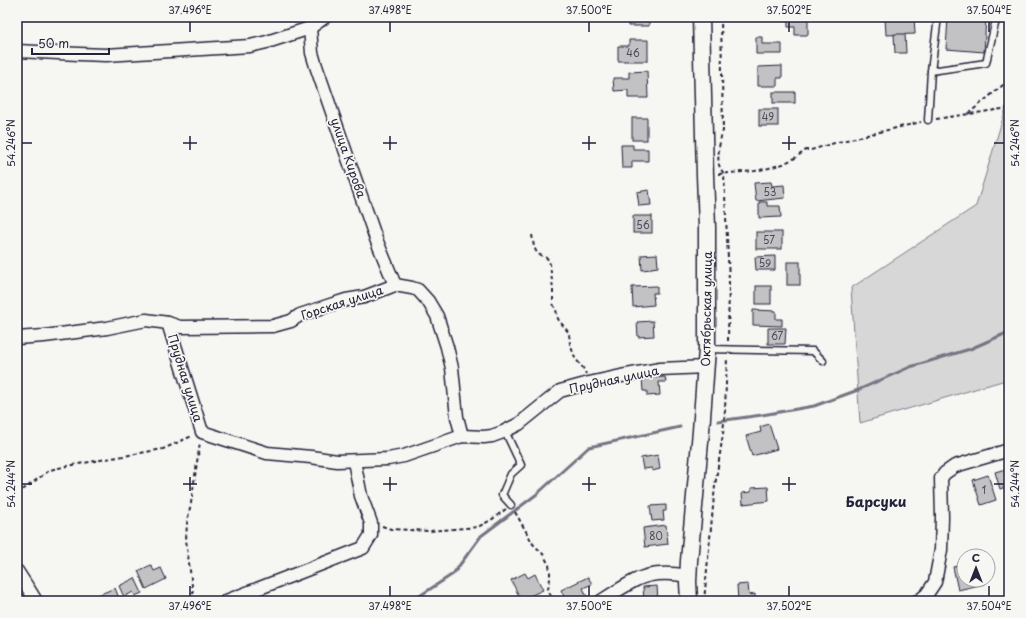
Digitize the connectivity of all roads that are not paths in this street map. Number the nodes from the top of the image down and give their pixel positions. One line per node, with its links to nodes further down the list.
1 (325, 17): 5 (street)
2 (701, 17): 12 (main road, Октябрьская улица)
3 (938, 17): 7 (lane)
4 (999, 17): 7 (lane)
5 (310, 28): 6 (street); 9 (street, улица Кирова)
6 (17, 51)
7 (931, 72): 8 (lane)
8 (928, 120)
9 (395, 285): 10 (street, Горская улица); 16 (street, Горская улица)
10 (168, 323): 11 (street, Горская улица); 18 (street, Прудная улица)
11 (17, 338)
12 (707, 348): 13 (lane); 14 (main road, Октябрьская улица)
13 (823, 361)
14 (706, 368): 15 (street, Прудная улица); 21 (main road, Октябрьская улица)
15 (505, 431): 16 (street, Прудная улица); 19 (lane)
16 (462, 436): 18 (street, Прудная улица)
17 (1009, 450): 26 (street)
18 (354, 461): 23 (street)
19 (511, 505)
20 (17, 571): 22 (street)
21 (688, 576): 24 (street); 25 (main road, Октябрьская улица)
22 (36, 601)
23 (226, 601)
24 (601, 601)
25 (689, 601)
26 (917, 601)

